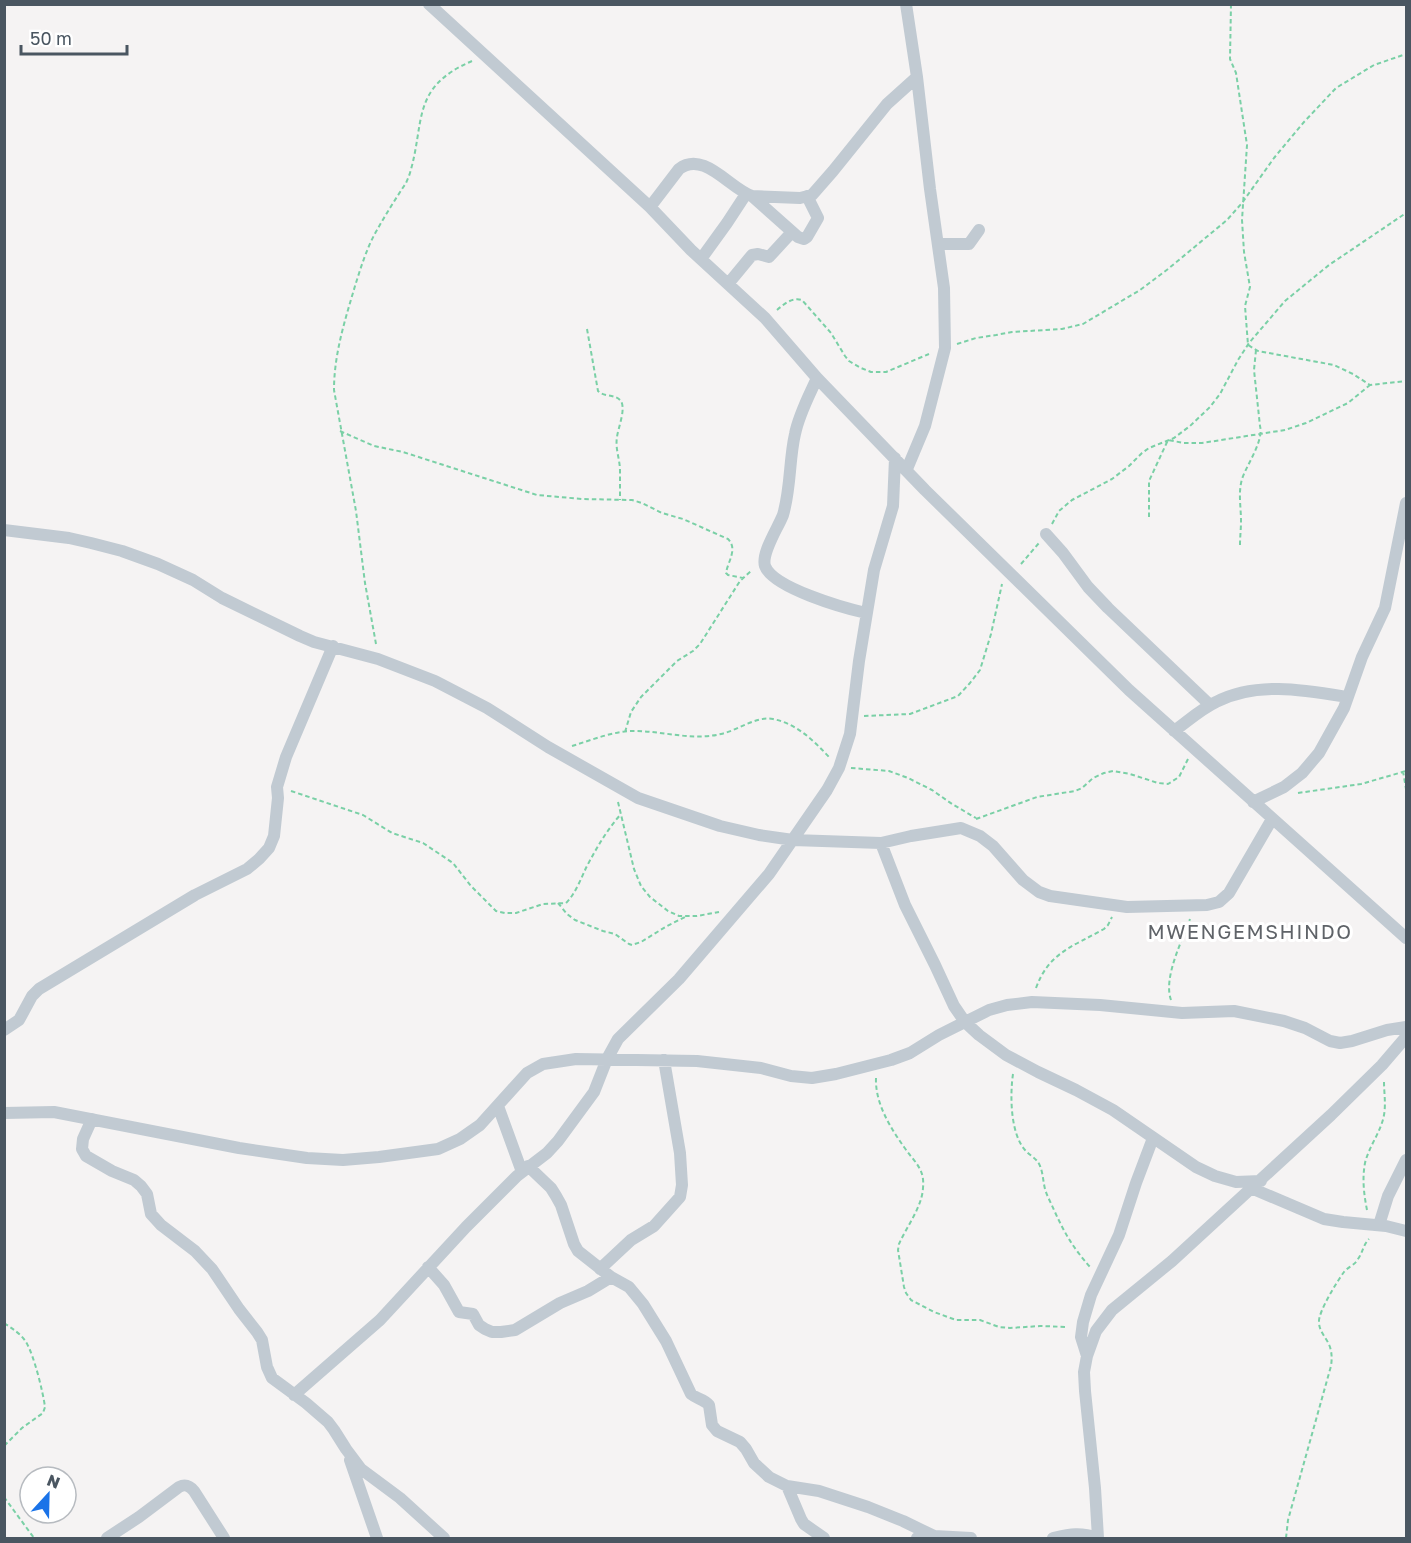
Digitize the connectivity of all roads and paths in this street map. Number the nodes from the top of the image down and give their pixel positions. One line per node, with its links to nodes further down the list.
1 (429, 4): 5 (street)
2 (906, 4): 6 (street)
3 (1231, 4): 9 (path)
4 (1407, 54): 9 (path)
5 (486, 55): 10 (street); 25 (path)
6 (917, 77): 8 (street); 14 (street)
7 (749, 195): 8 (street); 10 (street); 13 (street); 15 (street)
8 (807, 196): 13 (street)
9 (1242, 203): 19 (path); 20 (path)
10 (650, 207): 15 (street)
11 (1407, 213): 19 (path)
12 (979, 230): 14 (street)
13 (792, 232): 16 (street)
14 (938, 244): 20 (street)
15 (701, 258): 16 (street)
16 (728, 284): 17 (street)
17 (765, 318): 20 (path); 22 (street)
18 (587, 329): 30 (path)
19 (1248, 345): 21 (path); 27 (path)
20 (945, 348): 29 (street)
21 (1256, 350): 24 (path); 26 (path)
22 (817, 378): 28 (street); 36 (street)
23 (1407, 381): 24 (path)
24 (1370, 385): 26 (path)
25 (340, 431): 30 (path); 41 (path)
26 (1262, 433): 27 (path); 35 (path)
27 (1168, 440): 32 (path); 34 (path)
28 (895, 458): 29 (street); 39 (street)
29 (907, 470): 37 (street)
30 (620, 500): 38 (path)
31 (1407, 503): 42 (street)
32 (1149, 517)
33 (4, 530): 40 (street)
34 (1046, 534): 37 (path); 43 (street)
35 (1240, 545)
36 (764, 557): 38 (path); 39 (street)
37 (1010, 574): 44 (path); 45 (street)
38 (743, 578): 46 (path)
39 (866, 613): 44 (street)
40 (333, 646): 41 (street); 52 (street)
41 (378, 659): 47 (street)
42 (1347, 697): 43 (street); 54 (street)
43 (1210, 705): 45 (street)
44 (853, 717): 49 (street)
45 (1174, 731): 48 (street)
46 (625, 732): 47 (path); 49 (path)
47 (548, 747): 51 (street)
48 (1192, 747): 55 (street); 57 (path)
49 (839, 768): 57 (path); 60 (street)
50 (1405, 771): 53 (path); 54 (path)
51 (615, 785): 56 (path); 60 (street)
52 (277, 787): 62 (path); 72 (street)
53 (1407, 789)
54 (1274, 792): 55 (street)
55 (1253, 802): 58 (street)
56 (621, 814): 62 (path); 66 (path)
57 (976, 818): 59 (path)
58 (1272, 819): 64 (street); 67 (street)
59 (961, 828): 61 (street); 63 (street)
60 (793, 840): 61 (street); 74 (street)
61 (881, 843): 70 (street)
62 (558, 903): 66 (path)
63 (1116, 906): 64 (street); 68 (path)
64 (1195, 906): 69 (path)
65 (718, 912): 66 (path)
66 (687, 916)
67 (1407, 938)
68 (1032, 1002): 69 (street); 70 (street)
69 (1182, 1013): 71 (street)
70 (965, 1022): 76 (street); 77 (street)
71 (1407, 1027)
72 (4, 1030)
73 (1407, 1037): 78 (street)
74 (607, 1059): 75 (street); 79 (street); 84 (street)
75 (664, 1060): 77 (street); 89 (street)
76 (1016, 1060): 82 (street); 91 (path)
77 (878, 1064): 93 (path)
78 (1382, 1065): 85 (street); 86 (path)
79 (498, 1106): 81 (street); 84 (street)
80 (4, 1113): 81 (street)
81 (92, 1119): 95 (street)
82 (1154, 1138): 85 (street); 91 (street)
83 (1407, 1160): 86 (street)
84 (525, 1169): 88 (street); 89 (street)
85 (1256, 1184): 86 (street); 94 (street)
86 (1378, 1225): 87 (street); 111 (path)
87 (1407, 1231)
88 (428, 1267): 90 (street); 95 (street)
89 (600, 1269): 90 (street)
90 (610, 1277): 98 (street)
91 (1098, 1280): 93 (street)
92 (4, 1323): 96 (path)
93 (1082, 1328): 94 (street)
94 (1087, 1356): 101 (street)
95 (294, 1395): 97 (street)
96 (4, 1446)
97 (346, 1449): 105 (street); 106 (street)
98 (787, 1486): 100 (street); 107 (street)
99 (5, 1500): 102 (path)
100 (934, 1536): 108 (street); 109 (street)
101 (1099, 1537): 110 (street)
102 (34, 1539)
103 (107, 1539): 104 (street)
104 (224, 1539)
105 (377, 1539)
106 (444, 1539)
107 (824, 1539)
108 (917, 1539)
109 (971, 1539)
110 (1053, 1539)
111 (1286, 1539)

